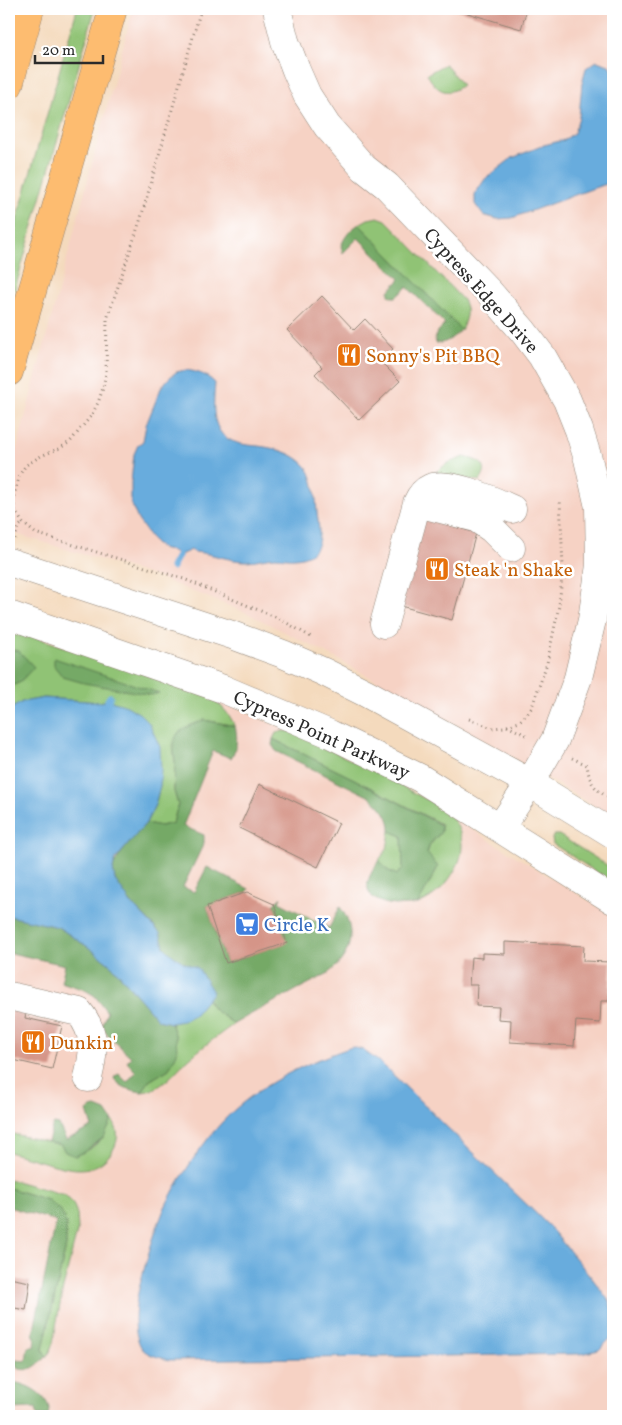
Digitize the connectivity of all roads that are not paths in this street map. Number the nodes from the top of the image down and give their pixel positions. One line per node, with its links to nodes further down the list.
1 (30, 9): 4 (main road)
2 (113, 9): 5 (main road)
3 (277, 9): 12 (street, Cypress Edge Drive)
4 (9, 85)
5 (9, 372)
6 (417, 503): 7 (street); 8 (street); 11 (street)
7 (512, 510)
8 (511, 548)
9 (9, 562): 12 (street)
10 (9, 615): 13 (street, Cypress Point Parkway)
11 (384, 624)
12 (530, 783): 13 (street, Cypress Edge Drive); 14 (street)
13 (500, 828): 15 (street, Cypress Point Parkway)
14 (613, 834)
15 (613, 900)
16 (9, 996): 17 (street)
17 (88, 1078)

